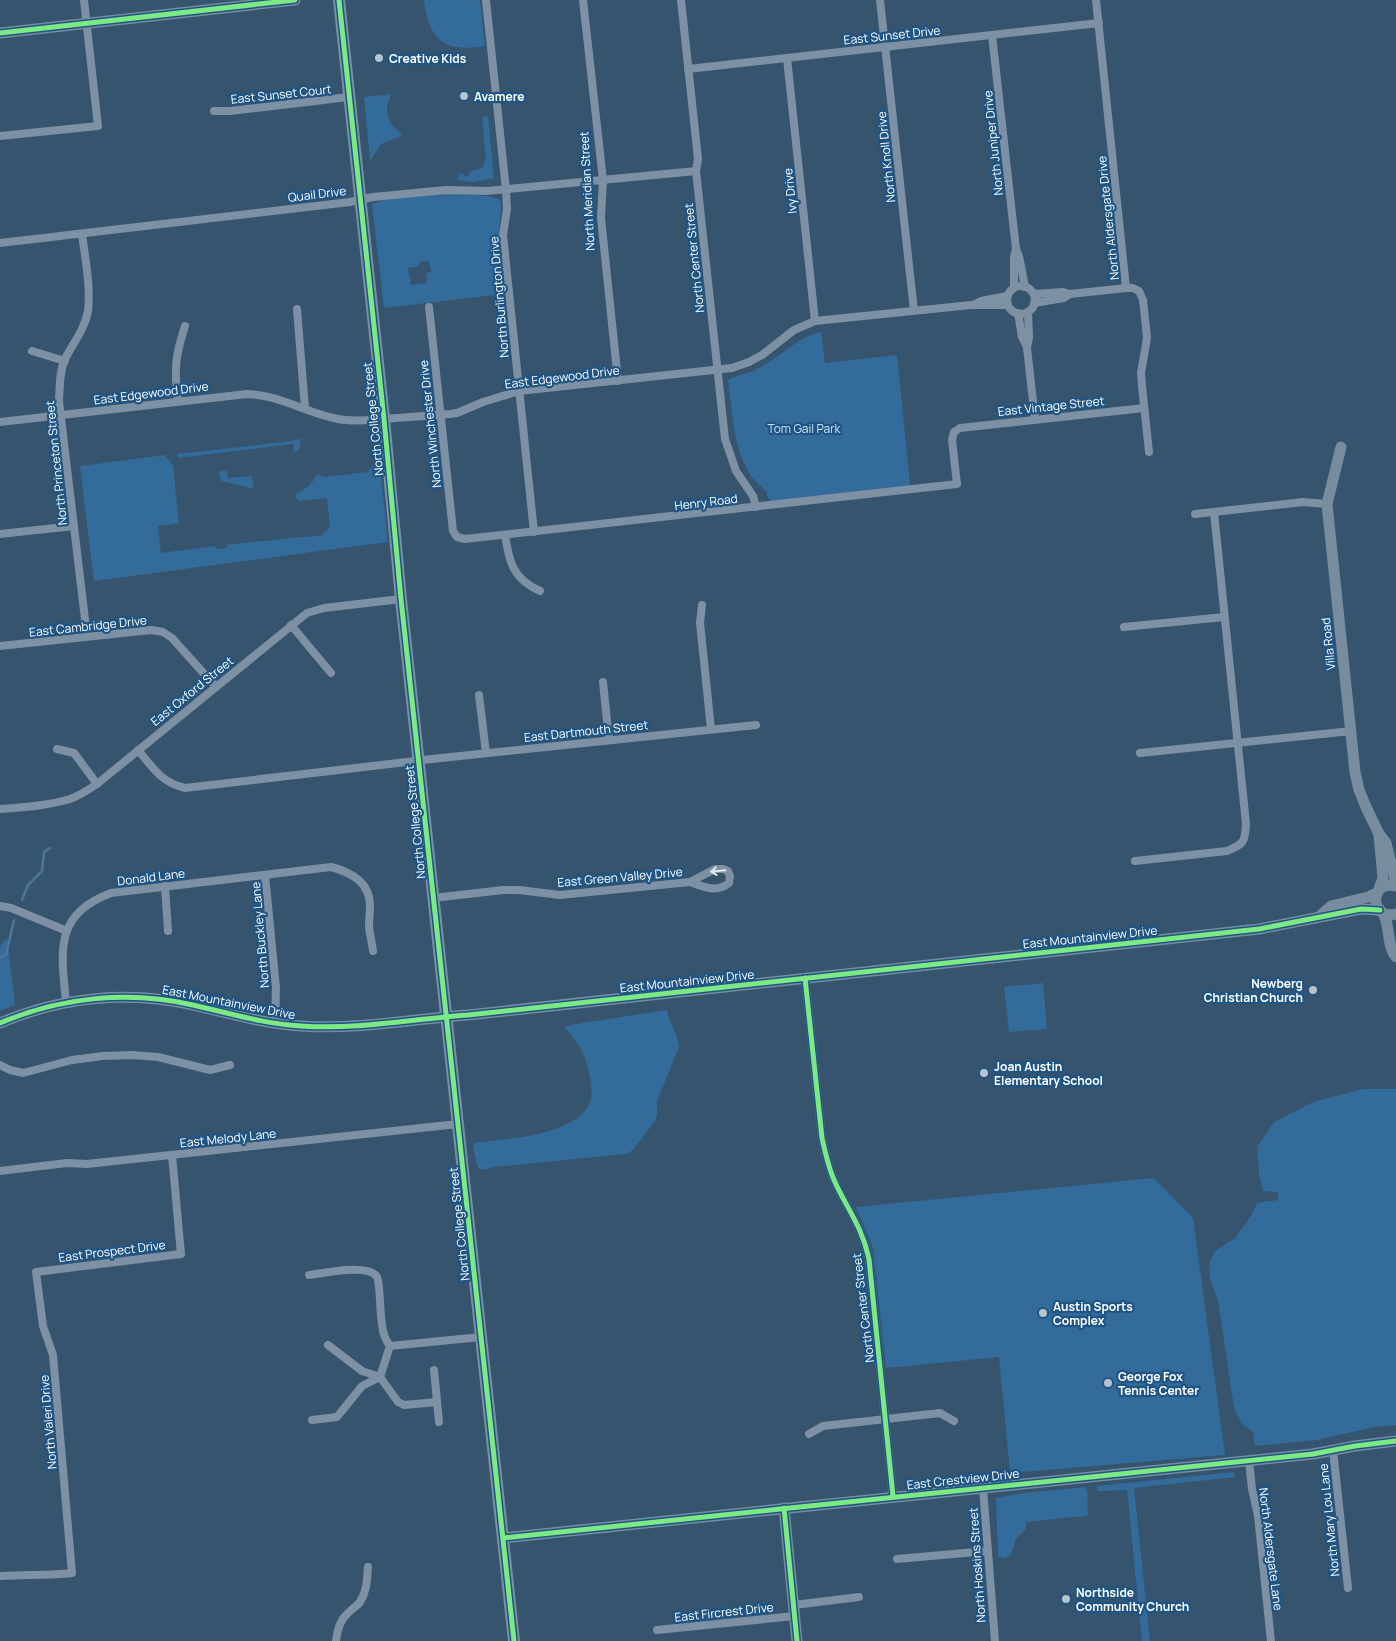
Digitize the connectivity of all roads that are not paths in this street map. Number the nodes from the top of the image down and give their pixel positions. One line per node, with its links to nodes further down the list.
1 (84, 0): 11 (street)
2 (295, 0): 9 (street)
3 (339, 0): 17 (main road, North College Street)
4 (486, 0): 22 (street, North Burlington Drive)
5 (583, 0): 21 (street, North Meridian Street)
6 (681, 0): 16 (street, North Center Street)
7 (880, 0): 14 (street, North Knoll Drive)
8 (1096, 0): 10 (street, North Aldersgate Drive)
9 (212, 5): 11 (street)
10 (1099, 23): 13 (street, East Sunset Drive); 29 (street, North Aldersgate Drive)
11 (86, 24): 12 (street); 19 (street)
12 (0, 33)
13 (992, 35): 14 (street, East Sunset Drive); 26 (street, North Juniper Drive)
14 (886, 47): 15 (street, East Sunset Drive); 38 (street, North Knoll Drive)
15 (787, 58): 16 (street, East Sunset Drive); 41 (street, Ivy Drive)
16 (688, 69): 20 (street, North Center Street)
17 (350, 98): 18 (street, East Sunset Court); 23 (main road, North College Street)
18 (214, 111)
19 (0, 136)
20 (696, 170): 21 (street, Quail Drive); 46 (street, North Center Street)
21 (602, 180): 22 (street, Quail Drive); 47 (street, North Meridian Street)
22 (506, 190): 23 (street, Quail Drive); 48 (street, North Burlington Drive)
23 (361, 200): 24 (street, Quail Drive); 54 (main road, North College Street)
24 (82, 234): 25 (street, Quail Drive); 45 (street, North Princeton Street)
25 (0, 243)
26 (1016, 249): 27 (street, North Juniper Drive); 28 (street, North Juniper Drive)
27 (1025, 286): 28 (street); 30 (street)
28 (1014, 287): 32 (street)
29 (1126, 288): 31 (street); 51 (street, North Aldersgate Drive)
30 (1034, 294): 31 (street); 33 (street)
31 (1070, 294): 33 (street)
32 (1008, 296): 34 (street, East Edgewood Drive); 35 (street)
33 (1034, 303): 39 (street)
34 (971, 305): 35 (street, East Edgewood Drive); 38 (street, East Edgewood Drive)
35 (1008, 305): 40 (street)
36 (429, 306): 53 (street, North Winchester Drive)
37 (297, 309): 50 (street)
38 (914, 311): 41 (street, East Edgewood Drive)
39 (1028, 312): 40 (street); 43 (street)
40 (1018, 313): 43 (street)
41 (815, 322): 46 (street, East Edgewood Drive)
42 (185, 326): 49 (street)
43 (1027, 348): 55 (street)
44 (32, 351): 45 (street)
45 (65, 361): 52 (street, North Princeton Street)
46 (718, 370): 47 (street, East Edgewood Drive); 61 (street, North Center Street)
47 (618, 381): 48 (street, East Edgewood Drive)
48 (519, 391): 53 (street, East Edgewood Drive); 65 (street, North Burlington Drive)
49 (178, 401): 50 (street, East Edgewood Drive); 52 (street, East Edgewood Drive)
50 (305, 408): 54 (street, East Edgewood Drive)
51 (1144, 408): 55 (street, East Vintage Street); 58 (street, North Aldersgate Drive)
52 (61, 415): 56 (street, East Edgewood Drive); 64 (street, North Princeton Street)
53 (440, 415): 54 (street, East Edgewood Drive); 68 (street, North Winchester Drive)
54 (384, 419): 70 (main road, North College Street)
55 (1034, 419): 59 (street, East Vintage Street)
56 (0, 422)
57 (1341, 447): 60 (street, Villa Road)
58 (1149, 452)
59 (958, 484): 61 (street, Henry Road)
60 (1327, 504): 62 (street); 83 (street, Villa Road)
61 (756, 507): 65 (street, Henry Road)
62 (1214, 512): 63 (street); 72 (street)
63 (1195, 514)
64 (74, 526): 66 (street); 75 (street, North Princeton Street)
65 (534, 532): 67 (street, Henry Road)
66 (0, 534)
67 (505, 535): 68 (street, Henry Road); 69 (street)
68 (458, 537)
69 (540, 591)
70 (401, 599): 73 (street, East Oxford Street); 90 (main road, North College Street)
71 (702, 605): 82 (street)
72 (1224, 617): 74 (street); 85 (street)
73 (291, 625): 77 (street); 79 (street, East Oxford Street)
74 (1124, 627)
75 (87, 636): 76 (street, East Cambridge Drive); 79 (street, East Cambridge Drive)
76 (0, 646)
77 (331, 673)
78 (603, 682): 84 (street)
79 (216, 687): 87 (street, East Oxford Street)
80 (479, 695): 88 (street)
81 (756, 725): 82 (street, East Dartmouth Street)
82 (711, 729): 84 (street, East Dartmouth Street)
83 (1351, 731): 85 (street); 93 (street, Villa Road)
84 (609, 740): 88 (street, East Dartmouth Street)
85 (1238, 744): 89 (street); 94 (street)
86 (57, 748): 91 (street)
87 (138, 750): 90 (street, East Dartmouth Street); 91 (street, East Oxford Street)
88 (486, 753): 90 (street, East Dartmouth Street)
89 (1140, 753)
90 (418, 761): 100 (main road, North College Street)
91 (97, 784): 92 (street, East Oxford Street)
92 (0, 809)
93 (1379, 834): 97 (street, Villa Road); 99 (street, Villa Road)
94 (1135, 861)
95 (265, 875): 98 (street, Donald Lane); 107 (street, Donald Lane); 113 (street, North Buckley Lane)
96 (690, 882): 96 (street, East Green Valley Drive, one-way to 96); 100 (street, East Green Valley Drive)
97 (1396, 884): 99 (street, East Mountainview Drive)
98 (165, 886): 105 (street, Donald Lane); 106 (street)
99 (1378, 891): 102 (street, Villa Road); 104 (street, East Mountainview Drive)
100 (433, 898): 111 (main road, North College Street)
101 (0, 906): 105 (street)
102 (1382, 912): 103 (street, East Mountainview Drive); 104 (street, East Mountainview Drive); 108 (street, Villa Road)
103 (1396, 914)
104 (1321, 916): 109 (street, East Mountainview Drive)
105 (67, 931): 110 (street, Donald Lane)
106 (168, 931)
107 (373, 950)
108 (1396, 957)
109 (805, 978): 111 (street, East Mountainview Drive); 127 (street, North Center Street)
110 (66, 1002): 112 (street, East Mountainview Drive); 113 (street, East Mountainview Drive)
111 (447, 1017): 113 (street, East Mountainview Drive); 116 (main road, North College Street)
112 (0, 1022)
113 (275, 1024)
114 (0, 1065): 115 (street)
115 (230, 1065)
116 (458, 1124): 117 (street, East Melody Lane); 121 (main road, North College Street)
117 (172, 1155): 118 (street, East Melody Lane); 119 (street, East Prospect Drive)
118 (0, 1171)
119 (36, 1272): 142 (street, North Valeri Drive)
120 (309, 1274): 123 (street)
121 (481, 1337): 123 (street); 138 (main road, North College Street)
122 (328, 1345): 125 (street)
123 (390, 1346): 125 (street)
124 (434, 1370): 126 (street)
125 (380, 1377): 126 (street); 128 (street)
126 (437, 1402): 130 (street)
127 (886, 1419): 129 (street); 131 (street); 136 (street, North Center Street)
128 (312, 1420)
129 (954, 1420)
130 (439, 1422)
131 (809, 1434)
132 (1396, 1441): 133 (street, East Crestview Drive)
133 (1333, 1450): 134 (street, East Crestview Drive); 143 (street, North Mary Lou Lane)
134 (1249, 1460): 135 (street, East Crestview Drive); 151 (street, North Aldersgate Lane)
135 (982, 1488): 136 (street, East Crestview Drive); 139 (street, North Hoskins Street)
136 (893, 1496): 137 (street, East Crestview Drive)
137 (784, 1508): 138 (street, East Crestview Drive); 145 (street)
138 (503, 1538): 148 (main road, North College Street)
139 (987, 1550): 140 (street); 150 (street, North Hoskins Street)
140 (897, 1559)
141 (368, 1568): 147 (street)
142 (0, 1576)
143 (1348, 1588)
144 (859, 1597): 145 (street, East Fircrest Drive)
145 (794, 1611): 146 (street, East Fircrest Drive); 149 (street)
146 (657, 1630)
147 (336, 1641)
148 (514, 1641)
149 (797, 1641)
150 (995, 1641)
151 (1271, 1641)

